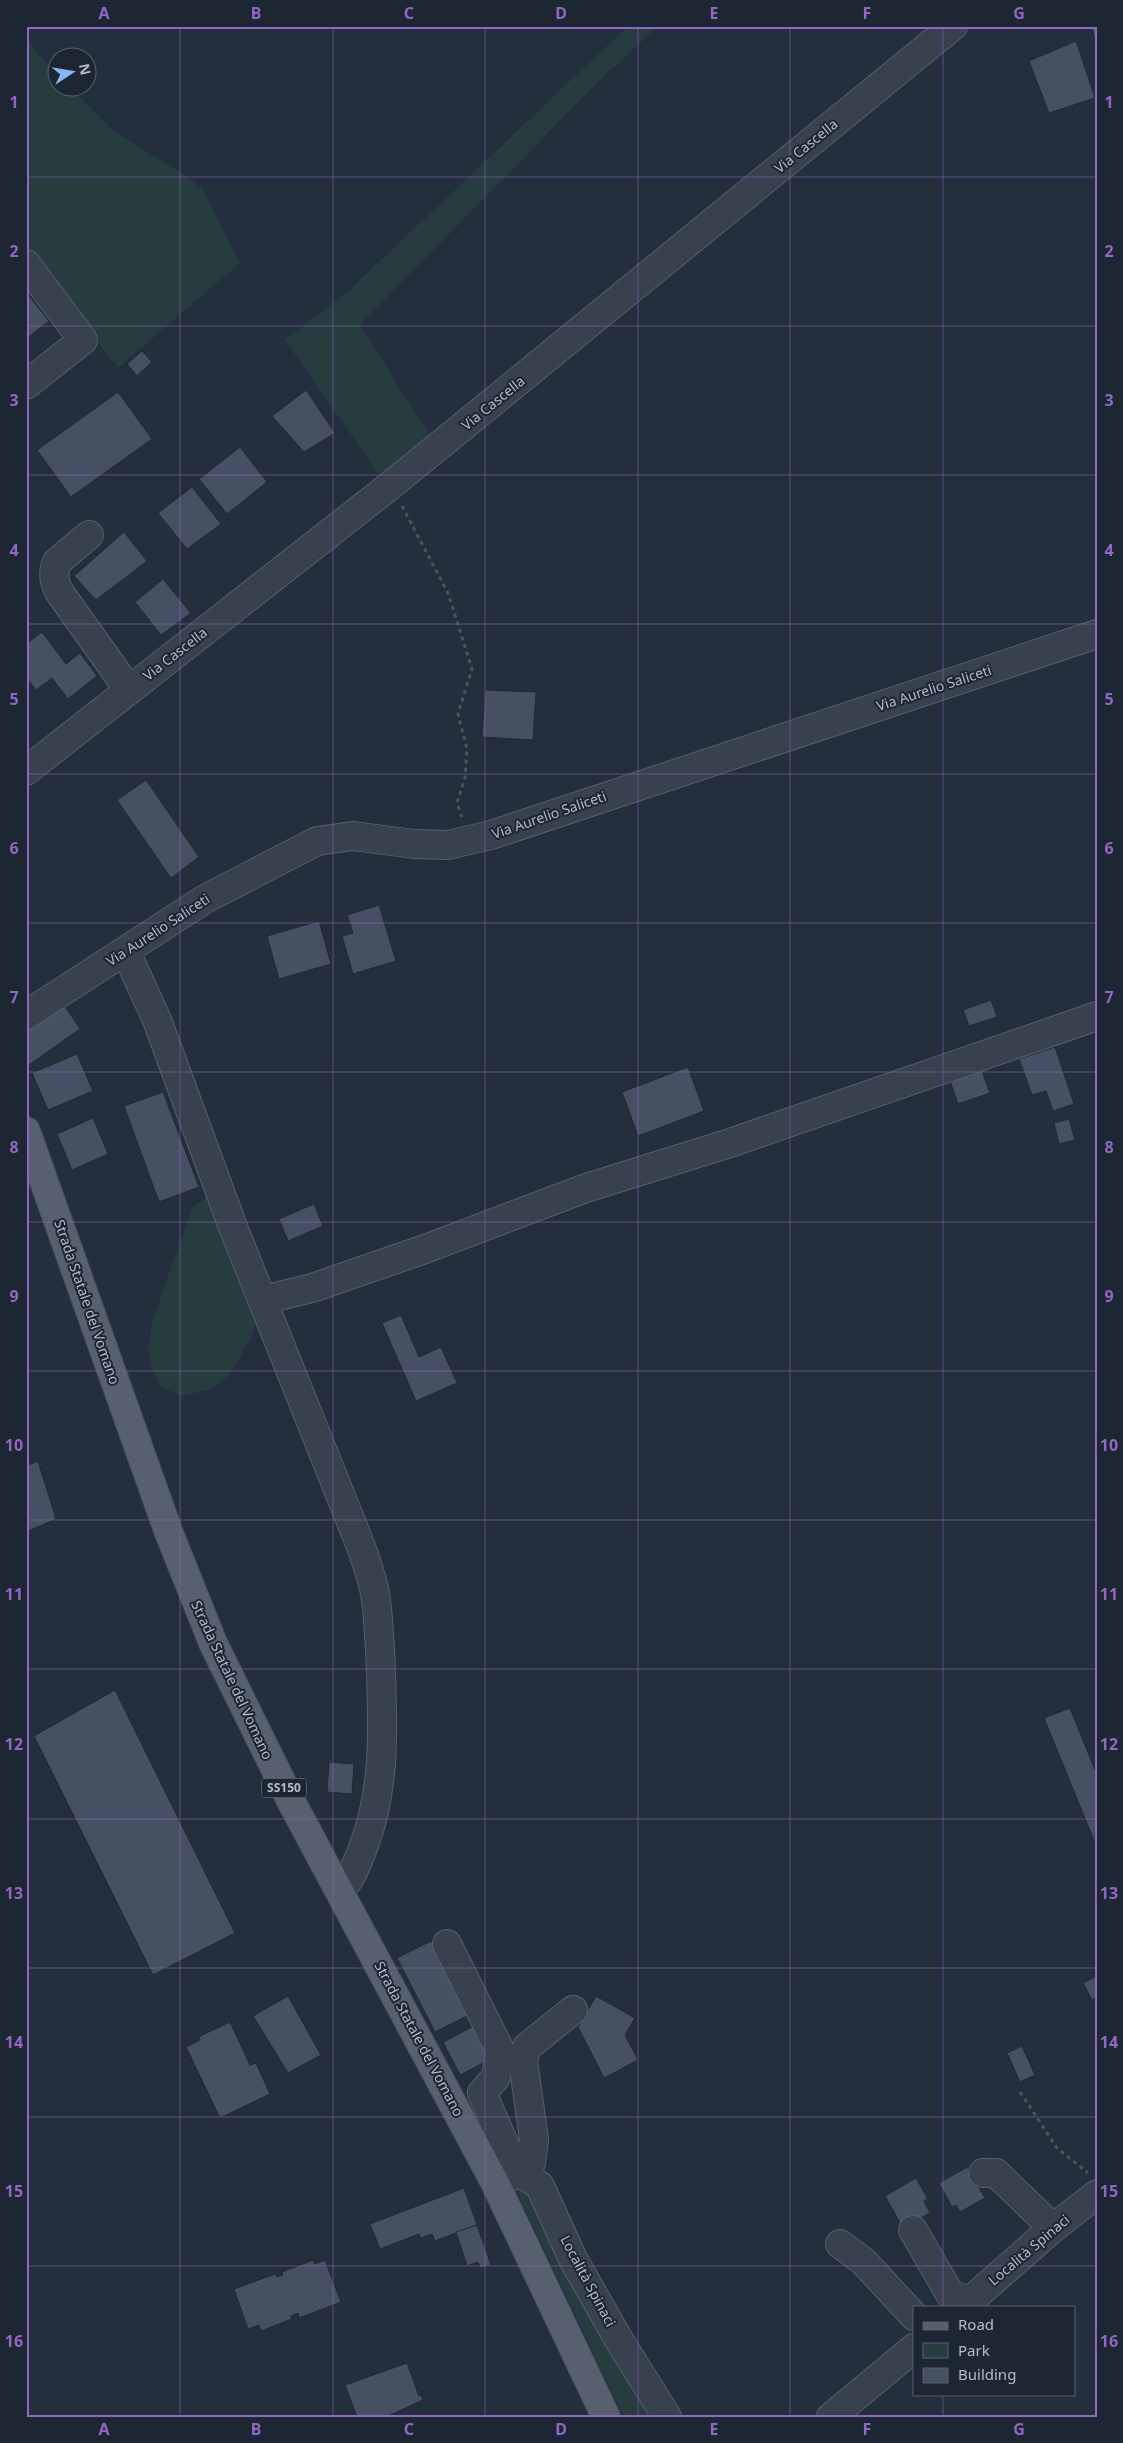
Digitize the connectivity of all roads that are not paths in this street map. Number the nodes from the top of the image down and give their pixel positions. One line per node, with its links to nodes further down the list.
1 (953, 26): 6 (street, Via Cascella)
2 (26, 264): 3 (street)
3 (26, 385)
4 (88, 535): 6 (street)
5 (1096, 639): 8 (street, Via Aurelio Saliceti)
6 (129, 690): 7 (street, Via Cascella)
7 (26, 771)
8 (126, 952): 9 (street, Via Aurelio Saliceti); 12 (street)
9 (26, 1015)
10 (1097, 1016): 12 (street)
11 (26, 1131): 13 (main road, Strada Statale del Vomano / SS150)
12 (263, 1300): 13 (street)
13 (340, 1892): 17 (main road, Strada Statale del Vomano / SS150)
14 (446, 1944): 17 (street)
15 (572, 2010): 17 (street)
16 (983, 2173): 19 (street)
17 (506, 2178): 25 (main road, Strada Statale del Vomano / SS150); 26 (street, Località Spinaci)
18 (1095, 2185): 19 (street, Località Spinaci)
19 (1053, 2228): 22 (street, Località Spinaci)
20 (913, 2230): 22 (street)
21 (840, 2244): 23 (street)
22 (966, 2304)
23 (913, 2315)
24 (913, 2349): 27 (street)
25 (606, 2417)
26 (667, 2417)
27 (831, 2417)

